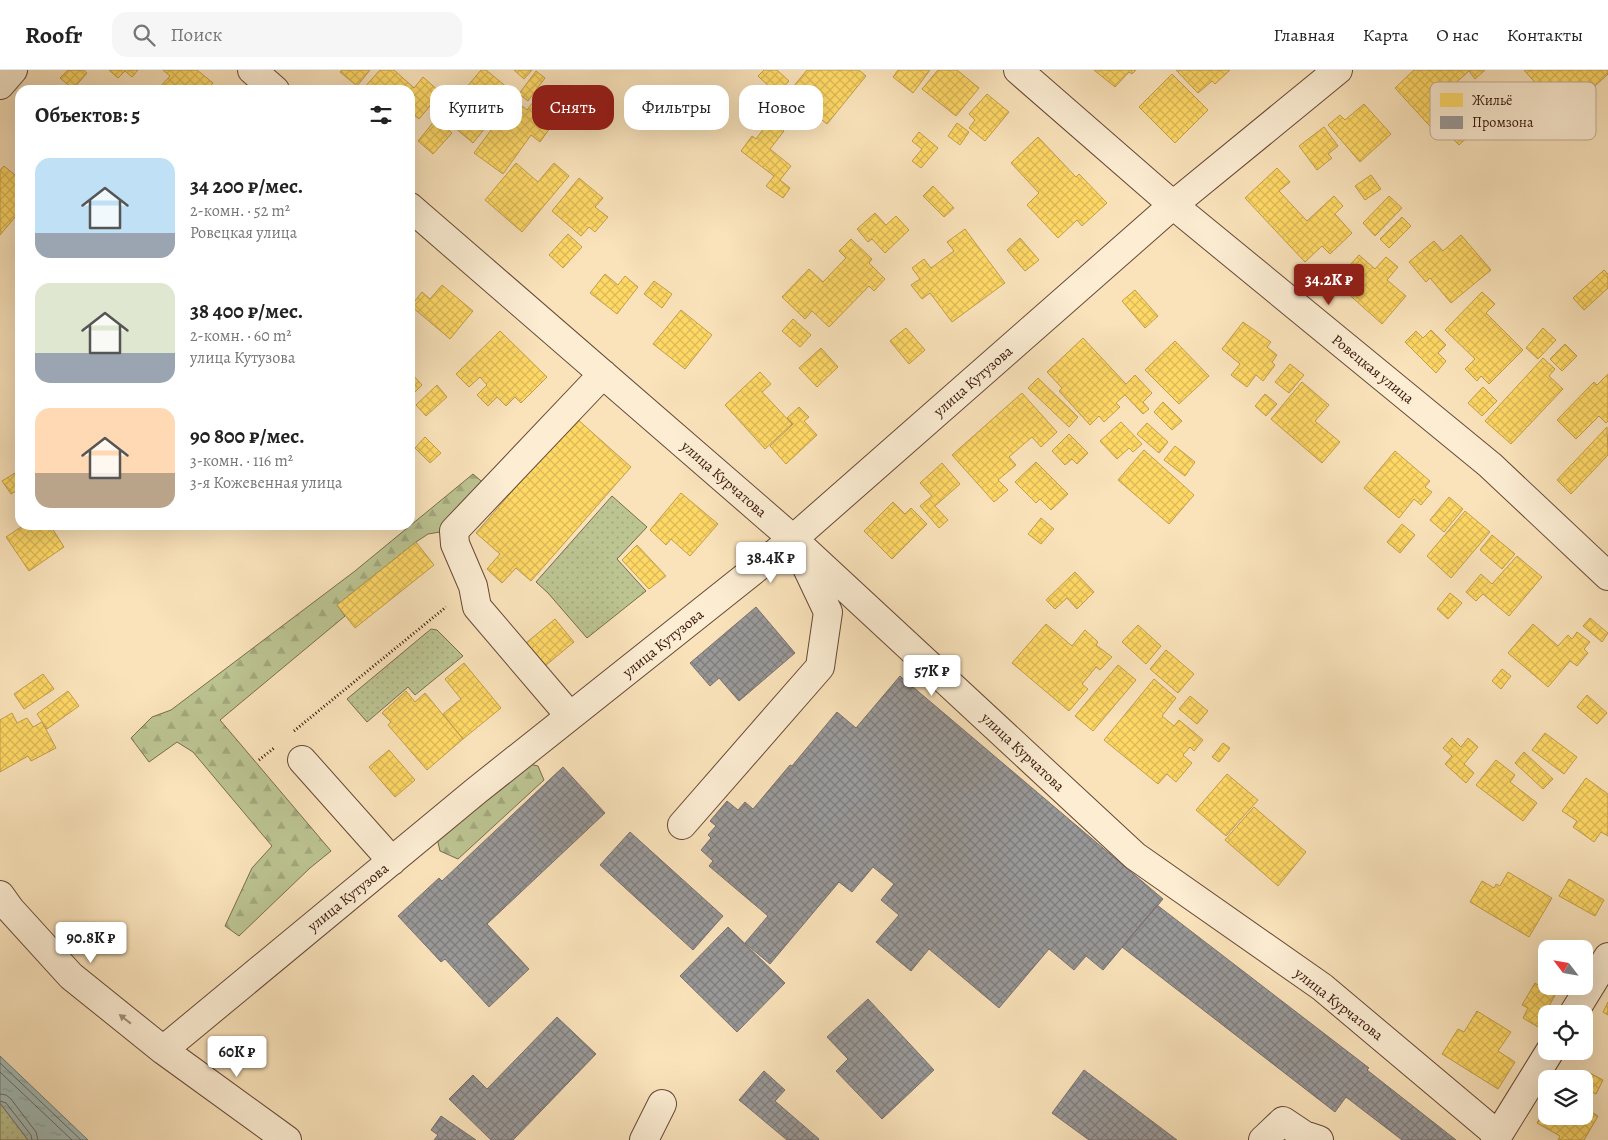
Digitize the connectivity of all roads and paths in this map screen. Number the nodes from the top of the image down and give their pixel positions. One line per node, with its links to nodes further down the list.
1 (13, 70): 5 (street)
2 (252, 70): 6 (street)
3 (1018, 70): 7 (street, Ровецкая улица)
4 (1338, 70): 7 (street, улица Кутузова)
5 (0, 85)
6 (269, 85)
7 (1173, 205): 10 (street, улица Кутузова); 11 (street, Ровецкая улица)
8 (415, 211): 9 (street, улица Курчатова)
9 (603, 374): 10 (street, улица Курчатова); 12 (street)
10 (794, 539): 13 (street, улица Кутузова); 18 (street); 26 (street, улица Курчатова)
11 (1608, 576)
12 (473, 586): 13 (street); 14 (path)
13 (570, 716): 19 (street, улица Кутузова)
14 (290, 735)
15 (274, 748): 16 (path)
16 (259, 760)
17 (302, 760): 19 (street)
18 (682, 825)
19 (392, 861): 23 (street, улица Кутузова)
20 (0, 895): 23 (street, one-way to 20)
21 (1608, 957): 22 (street)
22 (1579, 1005)
23 (163, 1050): 27 (street)
24 (1544, 1060): 26 (street)
25 (662, 1104): 28 (street)
26 (1497, 1137)
27 (287, 1140)
28 (644, 1140)
29 (1263, 1140): 30 (street)
30 (1320, 1140)

